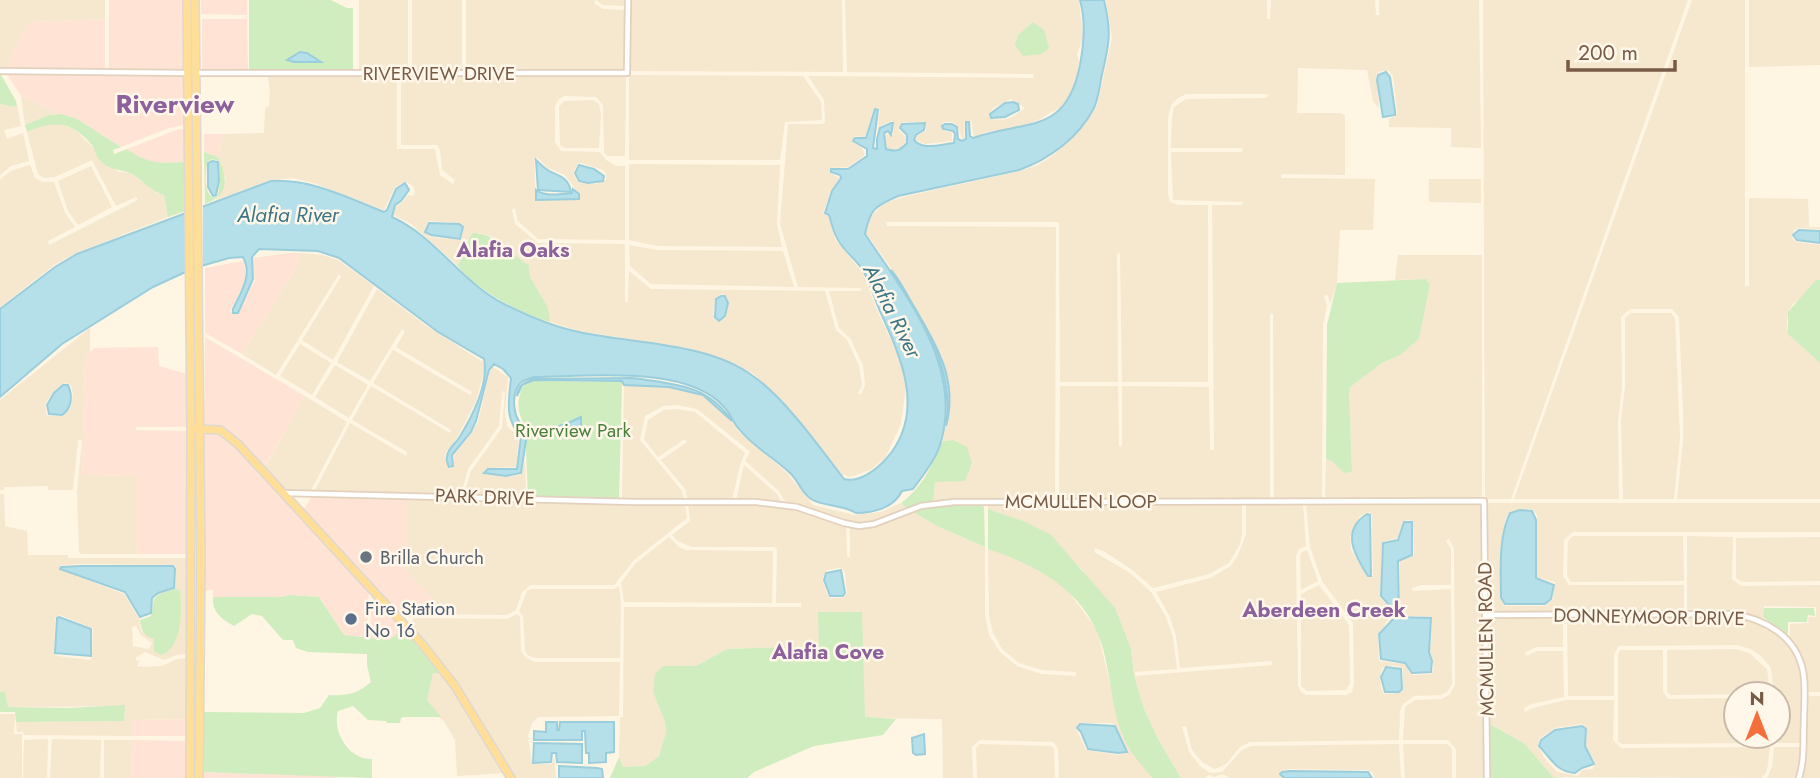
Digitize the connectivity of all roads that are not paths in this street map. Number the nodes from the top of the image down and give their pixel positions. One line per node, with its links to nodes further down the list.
1 (191, 0): 4 (main road); 4 (main road)
2 (628, 0): 4 (street, RIVERVIEW DRIVE)
3 (0, 71): 4 (street, RIVERVIEW DRIVE)
4 (191, 73): 5 (main road); 6 (main road)
5 (188, 127): 6 (main road); 7 (main road)
6 (197, 161): 7 (main road)
7 (194, 201): 8 (main road)
8 (195, 429): 9 (main road); 12 (main road); 13 (main road)
9 (284, 493): 11 (street, PARK DRIVE); 19 (main road)
10 (1484, 501): 11 (street, MCMULLEN LOOP); 14 (street, MCMULLEN ROAD)
11 (686, 502)
12 (191, 556): 13 (main road); 15 (main road)
13 (201, 581): 16 (main road)
14 (1486, 615): 20 (street, MCMULLEN ROAD); 21 (street, DONNEYMOOR DRIVE)
15 (190, 738): 16 (main road); 17 (main road)
16 (200, 738): 18 (main road)
17 (190, 778)
18 (199, 778)
19 (511, 778)
20 (1487, 778)
21 (1800, 778)

